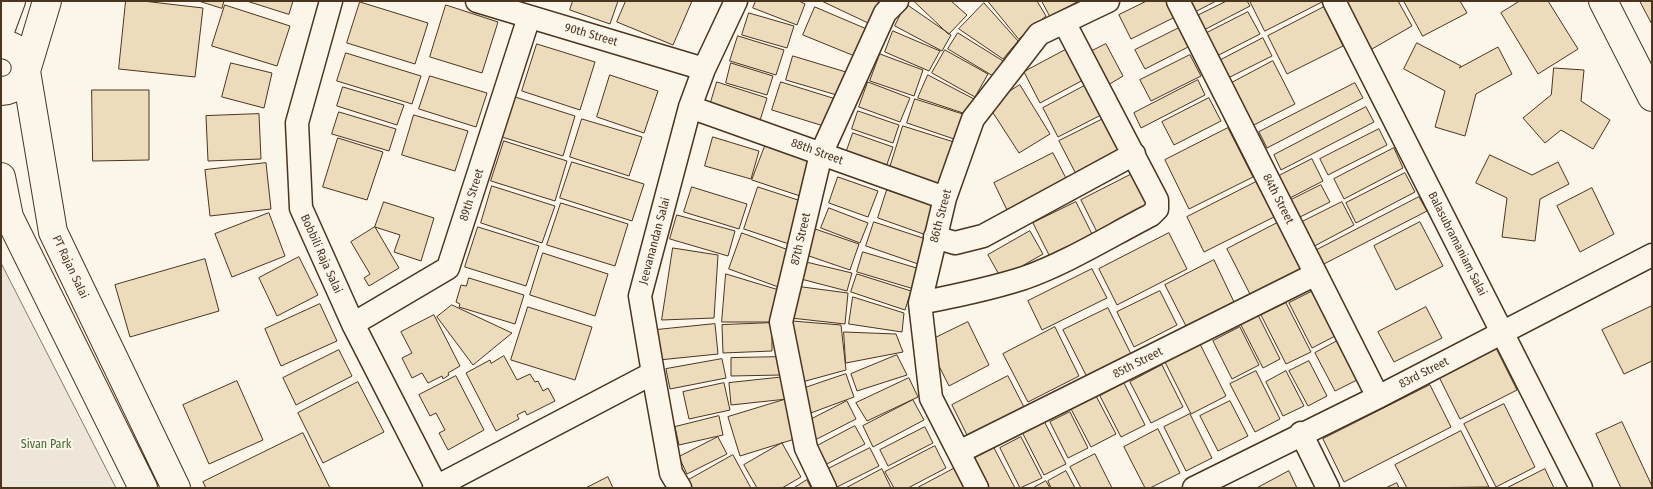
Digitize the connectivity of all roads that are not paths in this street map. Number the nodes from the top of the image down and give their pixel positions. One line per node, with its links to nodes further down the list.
1 (11, 1): 13 (main road)
2 (47, 1): 16 (main road, PT Rajan Salai)
3 (331, 1): 28 (street, Bobbili Raja Salai)
4 (477, 1): 11 (street, 90th Street)
5 (736, 1): 15 (street, Jeevanandan Salai)
6 (897, 1): 20 (street, 87th Street)
7 (1108, 1): 12 (street, 86th Street)
8 (1178, 1): 26 (street, 84th Street)
9 (1334, 1): 29 (street, Balasubramaniam Salai)
10 (1603, 1): 18 (main road)
11 (529, 17): 15 (street, 90th Street); 28 (street, 89th Street)
12 (1064, 22): 21 (street); 23 (street, 86th Street)
13 (1, 28)
14 (1, 44): 16 (main road)
15 (704, 69): 19 (street, Jeevanandan Salai)
16 (26, 71): 17 (main road); 36 (main road, PT Rajan Salai)
17 (1, 91)
18 (1652, 97)
19 (690, 107): 20 (street, 88th Street); 30 (street, Jeevanandan Salai)
20 (821, 154): 23 (street, 88th Street); 38 (street, 87th Street)
21 (1134, 154): 24 (street); 27 (street)
22 (1, 177): 35 (main road)
23 (944, 198): 24 (street, 86th Street)
24 (935, 237): 27 (street, 86th Street)
25 (1652, 255): 29 (street, 83rd Street)
26 (1316, 274): 31 (street, 84th Street); 33 (street, 85th Street)
27 (920, 303): 33 (street, 86th Street)
28 (353, 324): 34 (street, Bobbili Raja Salai)
29 (1502, 333): 31 (street, 83rd Street); 42 (street, Balasubramaniam Salai)
30 (652, 374): 34 (street); 37 (street, Jeevanandan Salai)
31 (1378, 397): 32 (street, 83rd Street)
32 (1301, 433): 40 (street, 83rd Street); 41 (street)
33 (959, 452): 39 (street, 86th Street)
34 (436, 487)
35 (143, 488)
36 (176, 488)
37 (680, 488)
38 (825, 488)
39 (977, 488)
40 (1194, 488)
41 (1328, 488)
42 (1581, 488)

